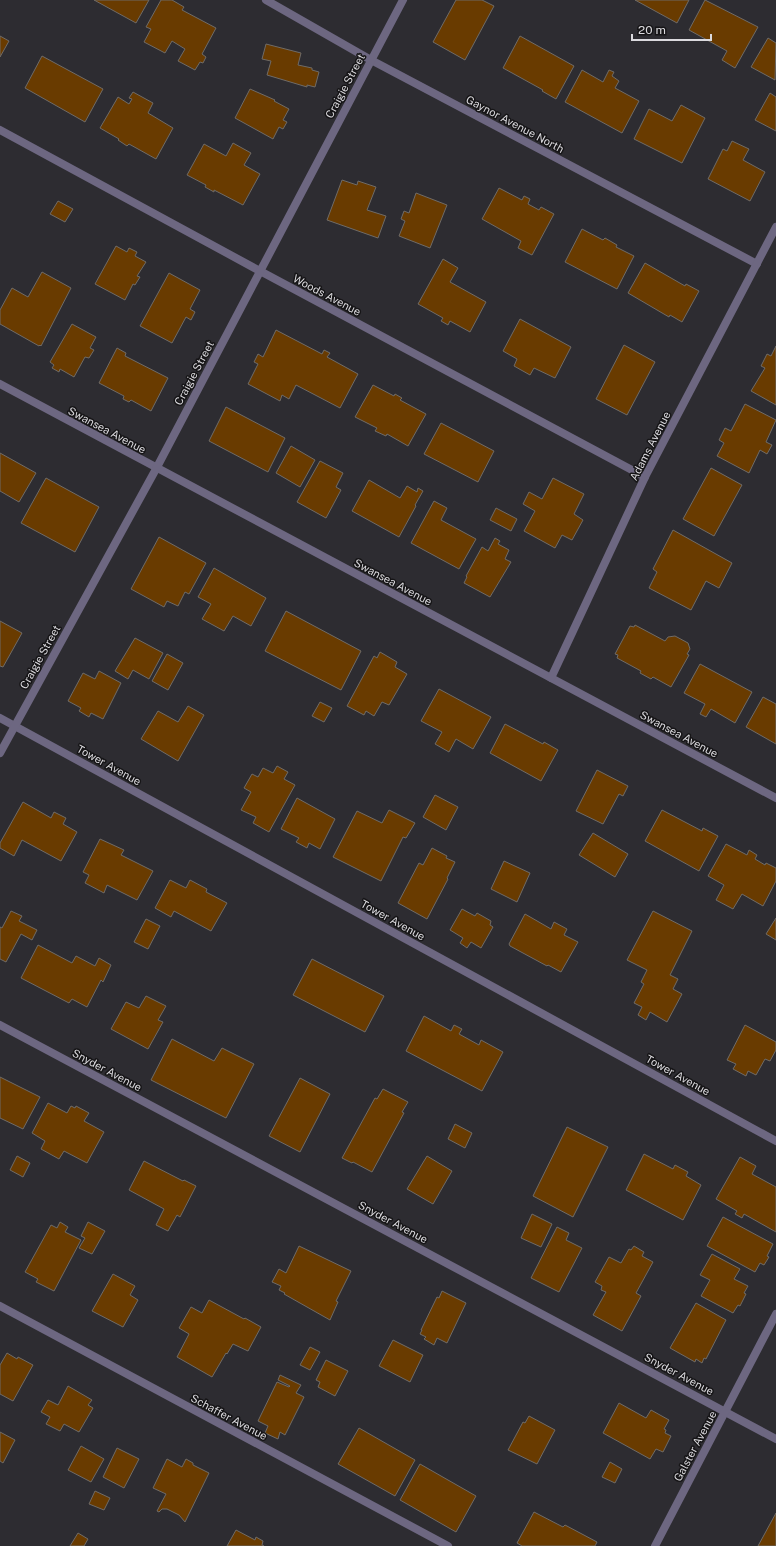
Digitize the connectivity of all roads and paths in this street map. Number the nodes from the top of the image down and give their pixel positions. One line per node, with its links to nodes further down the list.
1 (266, 0): 3 (street, Gaynor Avenue North)
2 (403, 0): 3 (street, Craigie Street)
3 (370, 60): 6 (street, Gaynor Avenue North); 7 (street, Craigie Street)
4 (0, 130): 7 (street, Woods Avenue)
5 (776, 227): 6 (street, Adams Avenue)
6 (757, 264): 10 (street, Adams Avenue)
7 (260, 272): 9 (street, Craigie Street); 10 (street, Woods Avenue)
8 (0, 384): 9 (street, Swansea Avenue)
9 (156, 468): 11 (street, Swansea Avenue); 13 (street, Craigie Street)
10 (645, 477): 11 (street, Adams Avenue)
11 (551, 678): 15 (street, Swansea Avenue)
12 (0, 718): 13 (street, Tower Avenue)
13 (15, 726): 14 (street, Craigie Street); 17 (street, Tower Avenue)
14 (0, 753)
15 (776, 798)
16 (0, 1025): 20 (street, Snyder Avenue)
17 (776, 1141)
18 (0, 1306): 22 (street, Schaffer Avenue)
19 (776, 1314): 20 (street, Galster Avenue)
20 (725, 1411): 21 (street, Snyder Avenue); 23 (street, Galster Avenue)
21 (776, 1439)
22 (448, 1546)
23 (655, 1546)

